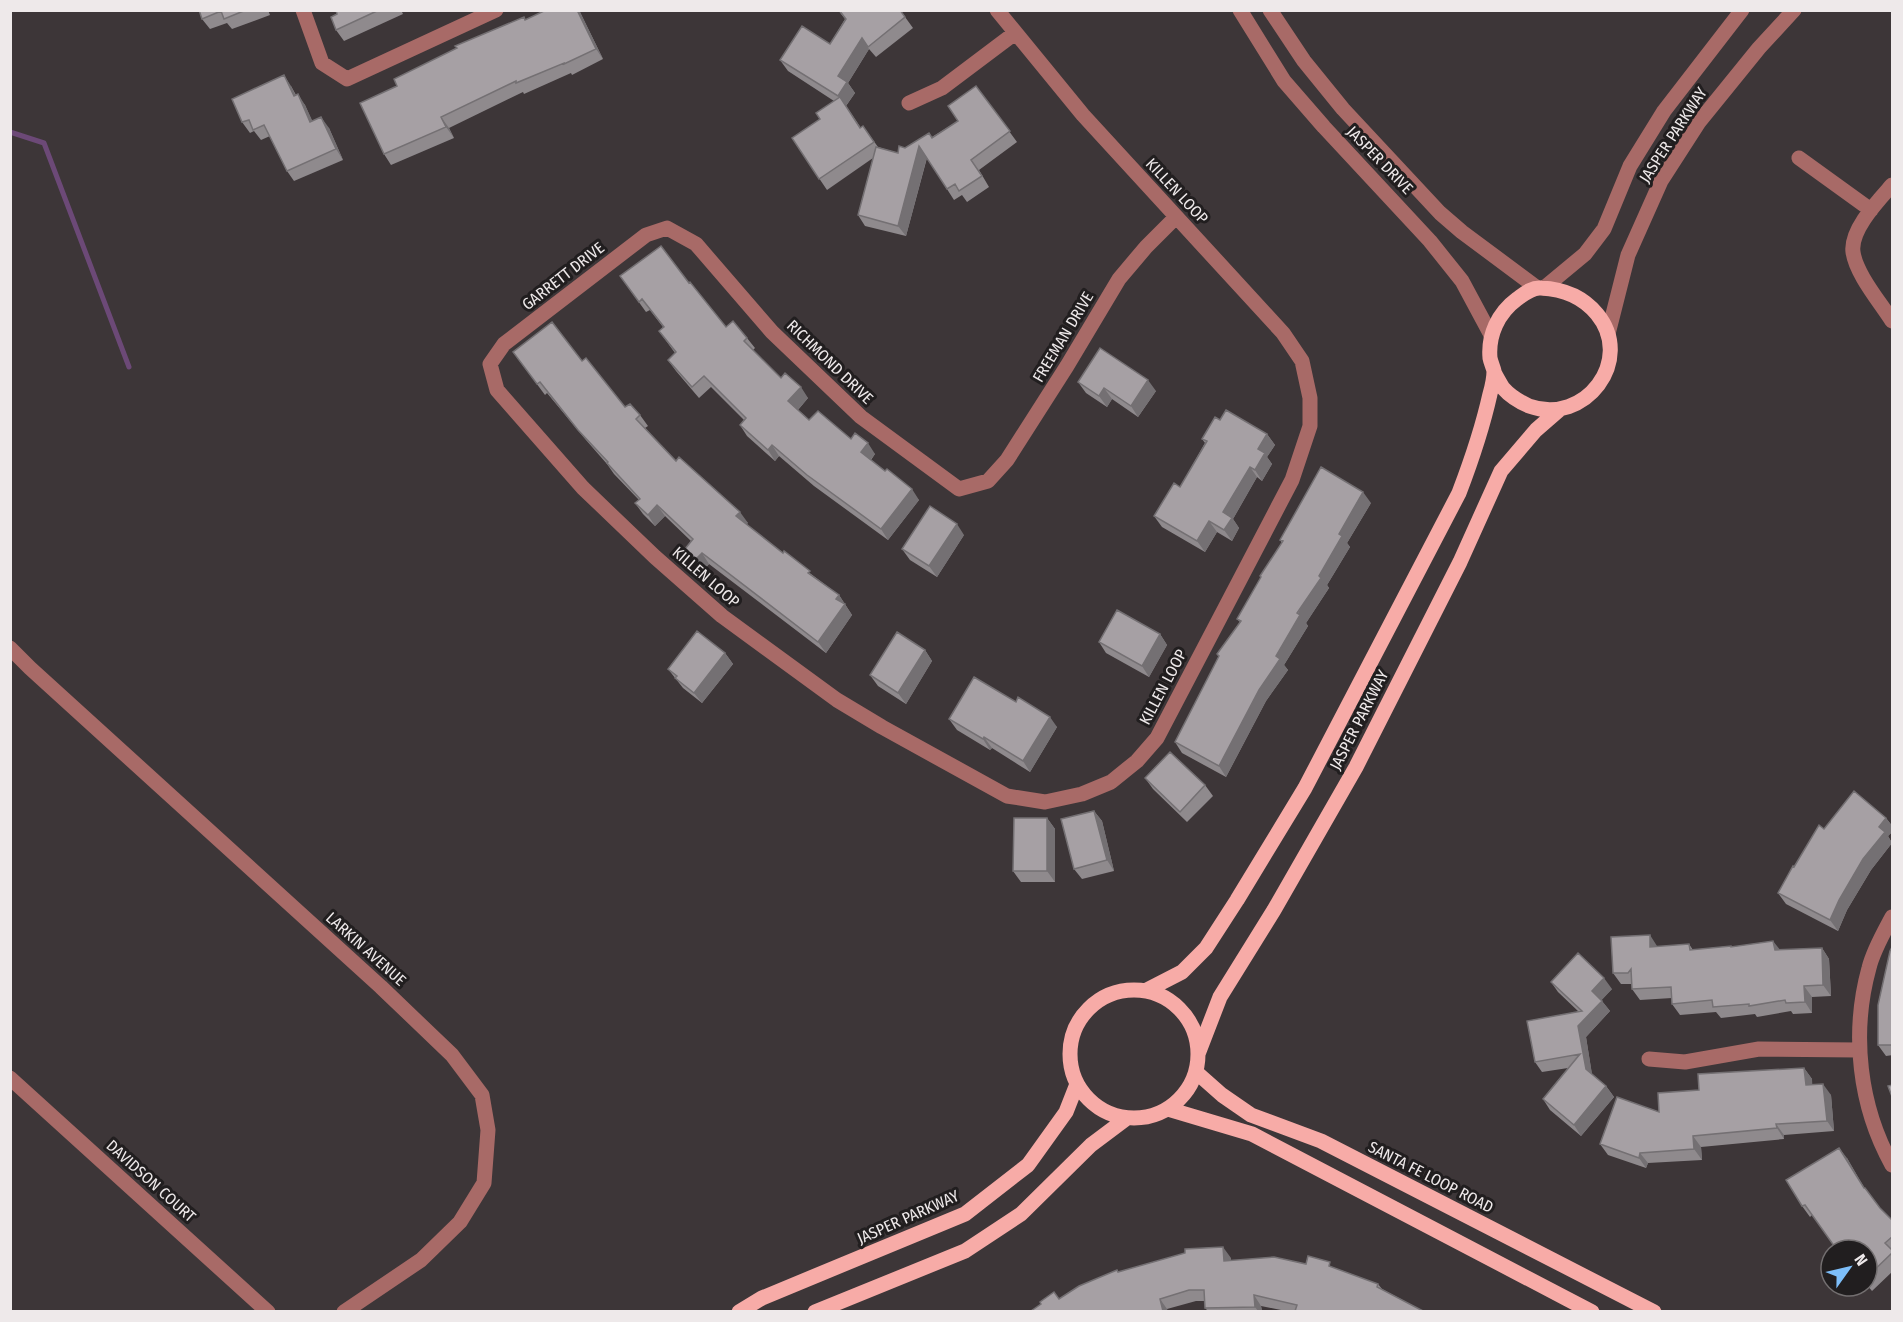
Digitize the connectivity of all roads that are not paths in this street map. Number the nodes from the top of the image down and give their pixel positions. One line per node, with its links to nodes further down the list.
1 (303, 10): 2 (street)
2 (496, 10)
3 (997, 10): 8 (street, KILLEN LOOP)
4 (1240, 10): 18 (street, JASPER DRIVE)
5 (1270, 10): 15 (street, JASPER DRIVE)
6 (1742, 10): 15 (street, JASPER PARKWAY)
7 (1794, 10): 17 (street, JASPER PARKWAY)
8 (1015, 33): 9 (street); 13 (street, KILLEN LOOP)
9 (909, 103)
10 (1799, 158): 12 (street)
11 (1893, 185): 12 (street)
12 (1871, 210): 16 (street)
13 (1176, 217): 19 (street, KILLEN LOOP); 22 (street, FREEMAN DRIVE)
14 (667, 228): 19 (street, GARRETT DRIVE); 22 (street, RICHMOND DRIVE)
15 (1540, 288): 17 (main road); 18 (main road)
16 (1893, 321)
17 (1608, 334): 21 (main road)
18 (1491, 335): 20 (main road)
19 (490, 364)
20 (1494, 372): 21 (main road); 25 (main road, JASPER PARKWAY)
21 (1559, 410): 27 (main road, JASPER PARKWAY)
22 (988, 481)
23 (10, 648): 36 (street, LARKIN AVENUE)
24 (1893, 917): 26 (street)
25 (1147, 990): 27 (main road); 31 (main road)
26 (1858, 1050): 28 (street); 34 (street)
27 (1198, 1054): 29 (main road)
28 (1649, 1059)
29 (1196, 1072): 32 (main road); 40 (main road, SANTA FE LOOP ROAD)
30 (10, 1078): 35 (street, DAVIDSON COURT)
31 (1077, 1084): 33 (main road); 37 (main road, JASPER PARKWAY)
32 (1168, 1109): 33 (main road); 39 (main road)
33 (1127, 1118): 38 (main road)
34 (1893, 1165)
35 (268, 1311)
36 (344, 1311)
37 (739, 1311)
38 (815, 1311)
39 (1592, 1311)
40 (1654, 1311)

